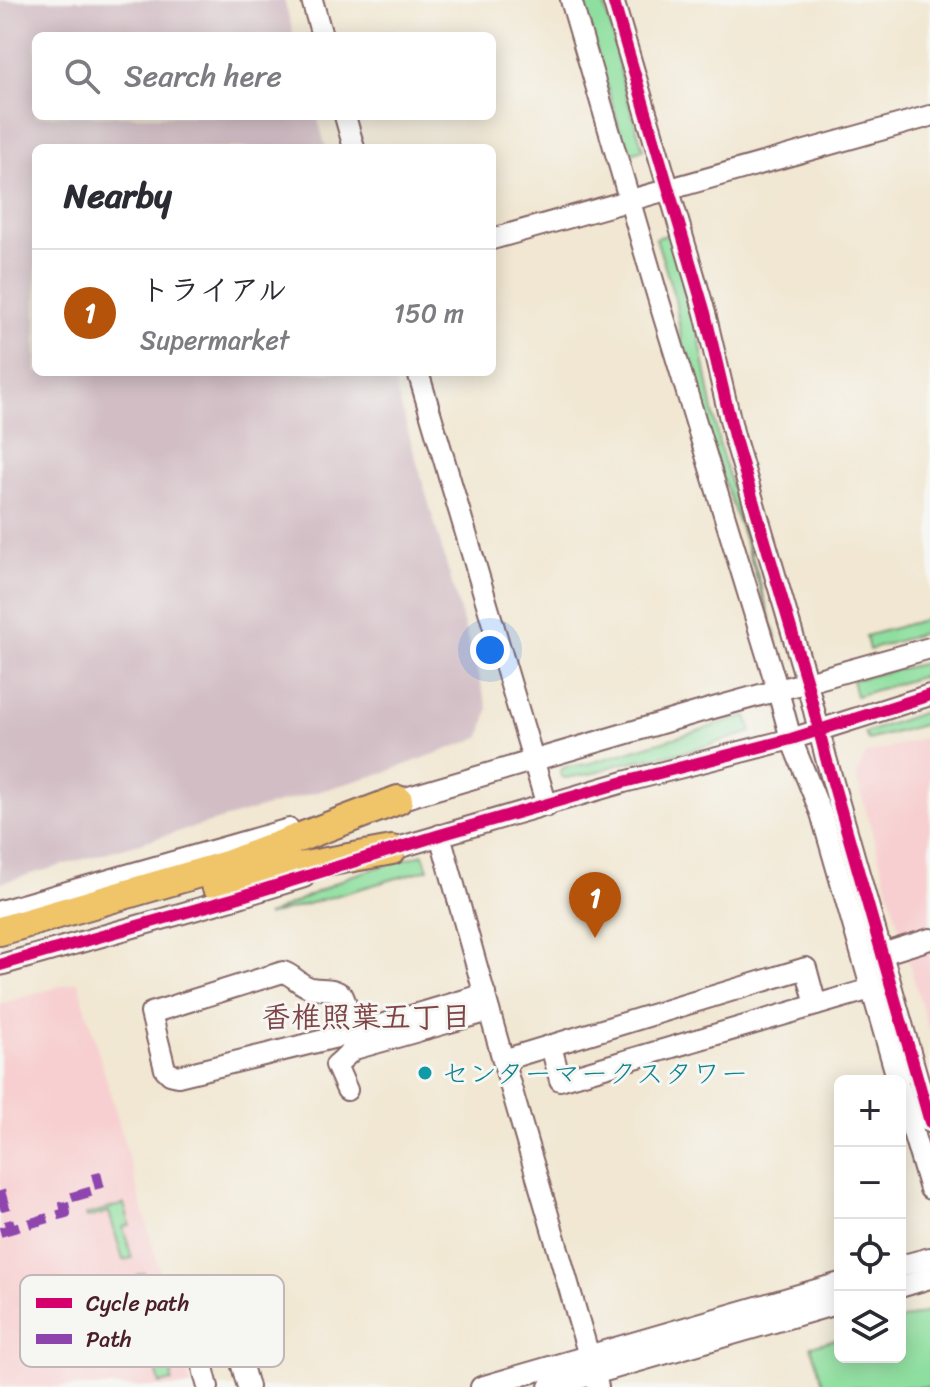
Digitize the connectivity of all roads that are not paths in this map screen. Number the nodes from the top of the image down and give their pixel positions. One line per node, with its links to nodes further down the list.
1 (312, 0): 4 (street)
2 (571, 0): 9 (street)
3 (613, 0): 8 (street)
4 (321, 32)
5 (930, 116): 8 (street)
6 (346, 120): 7 (street)
7 (353, 144)
8 (669, 191): 9 (street); 13 (street)
9 (631, 200): 10 (street); 14 (street)
10 (496, 238)
11 (419, 376): 18 (street)
12 (930, 648): 13 (street)
13 (807, 683): 14 (street); 16 (street)
14 (778, 691): 17 (street); 18 (street)
15 (930, 695): 16 (street)
16 (819, 730): 17 (street); 26 (street)
17 (791, 739): 20 (street); 28 (street)
18 (532, 760): 19 (street); 20 (street)
19 (398, 800): 23 (highway); 24 (street)
20 (547, 806): 21 (street)
21 (440, 835): 22 (street); 30 (street)
22 (392, 850): 23 (highway); 27 (street)
23 (231, 872): 24 (highway)
24 (8, 931)
25 (930, 939): 26 (street)
26 (882, 954): 40 (street)
27 (0, 965)
28 (871, 989): 31 (street); 38 (street)
29 (721, 994): 31 (street); 32 (street); 33 (street)
30 (487, 1003): 34 (street); 37 (street)
31 (816, 1005): 33 (street)
32 (627, 1022): 35 (street); 36 (street)
33 (731, 1030): 36 (street)
34 (356, 1040): 34 (street)
35 (551, 1046): 36 (street); 37 (street)
36 (638, 1057)
37 (503, 1060): 50 (street)
38 (896, 1075)
39 (906, 1109): 41 (street)
40 (930, 1122)
41 (930, 1189)
42 (930, 1258): 43 (street)
43 (906, 1264)
44 (930, 1278): 46 (street)
45 (834, 1285): 50 (street)
46 (906, 1285)
47 (834, 1305): 50 (street)
48 (202, 1367): 51 (street)
49 (242, 1367): 52 (street)
50 (594, 1373): 53 (street); 54 (street)
51 (208, 1387)
52 (248, 1387)
53 (481, 1387)
54 (549, 1387)

